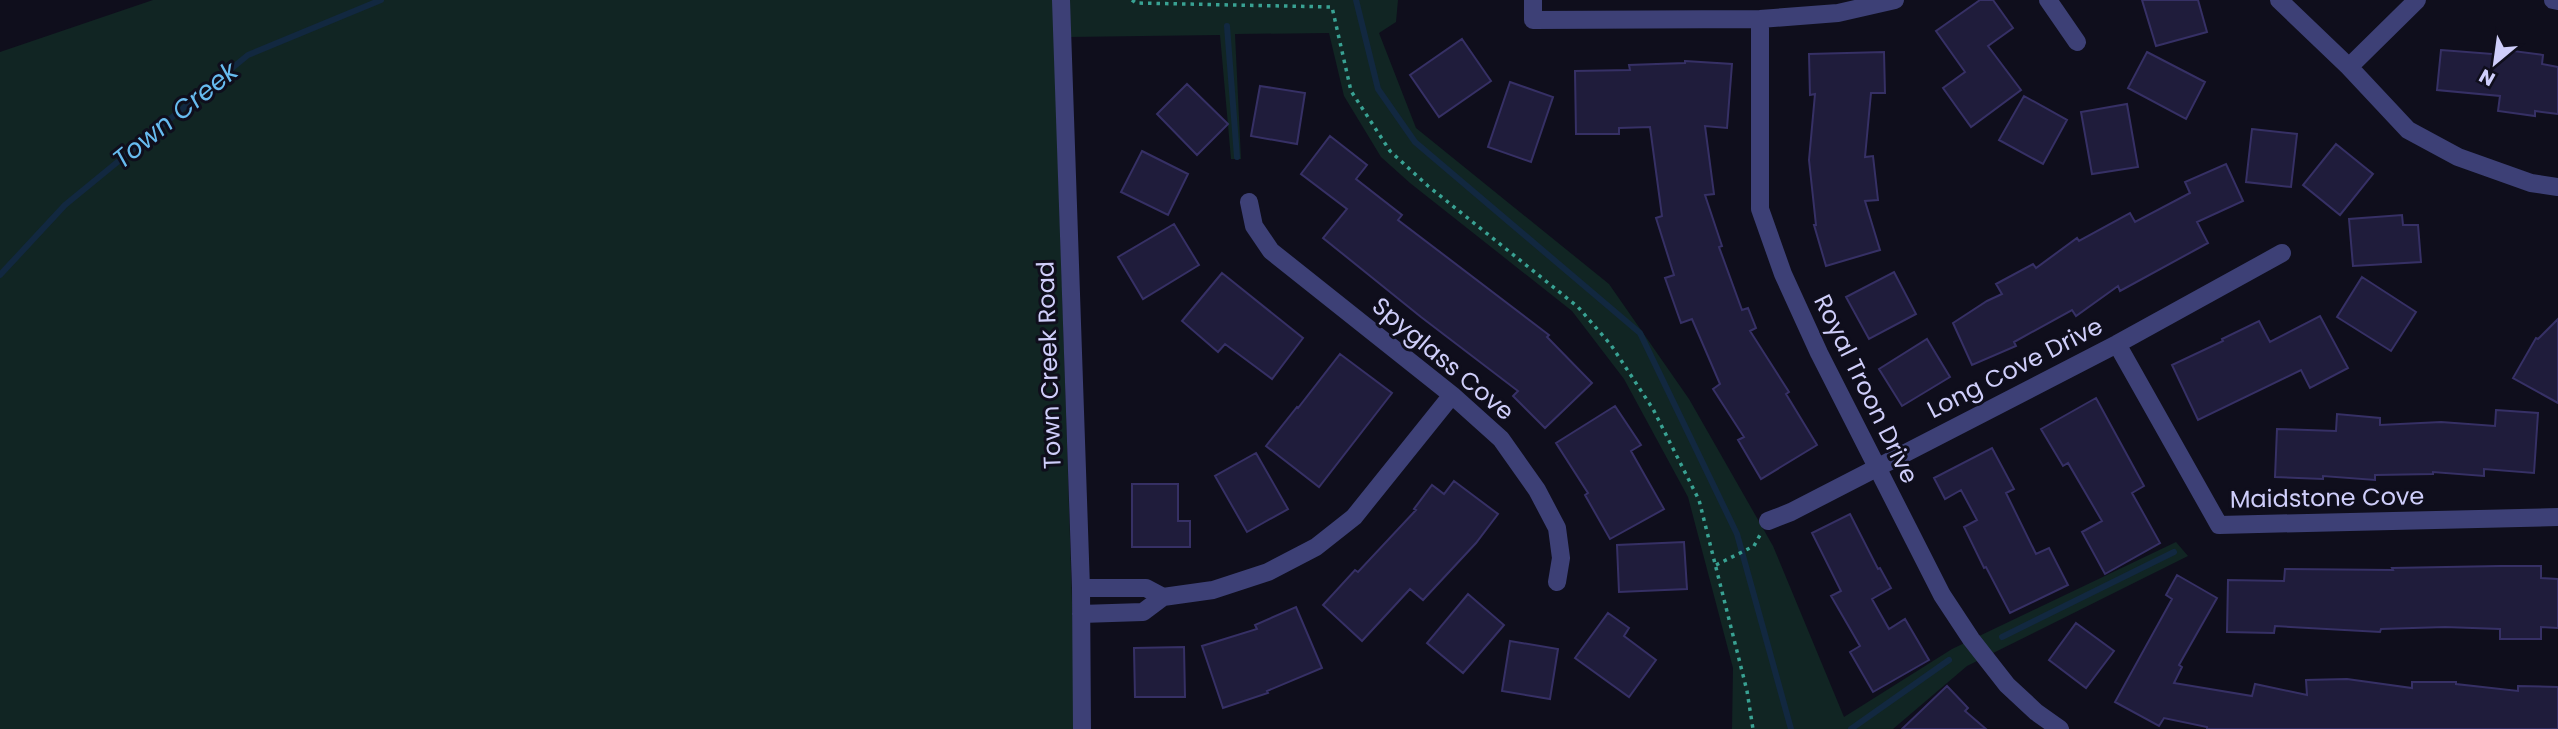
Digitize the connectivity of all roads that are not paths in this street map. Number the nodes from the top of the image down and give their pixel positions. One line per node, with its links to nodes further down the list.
1 (1061, 0): 19 (street, Town Creek Road)
2 (1533, 0): 7 (street)
3 (1895, 0): 7 (street)
4 (2048, 0): 8 (street)
5 (2279, 0): 9 (street)
6 (2417, 0): 9 (street)
7 (1760, 19): 15 (street, Royal Troon Drive)
8 (2077, 42)
9 (2349, 67): 10 (street)
10 (2558, 187)
11 (1249, 202): 14 (street, Spyglass Cove)
12 (2281, 253): 13 (street, Long Cove Drive)
13 (2117, 344): 15 (street, Long Cove Drive); 16 (street, Maidstone Cove)
14 (1452, 395): 18 (street, Spyglass Cove); 20 (street)
15 (1876, 467): 17 (street, Long Cove Drive); 23 (street, Royal Troon Drive)
16 (2558, 517)
17 (1768, 521)
18 (1557, 582)
19 (1081, 589): 20 (street); 21 (street, Town Creek Road)
20 (1163, 597): 21 (street)
21 (1081, 614): 22 (street, Town Creek Road)
22 (1082, 729)
23 (2060, 729)

